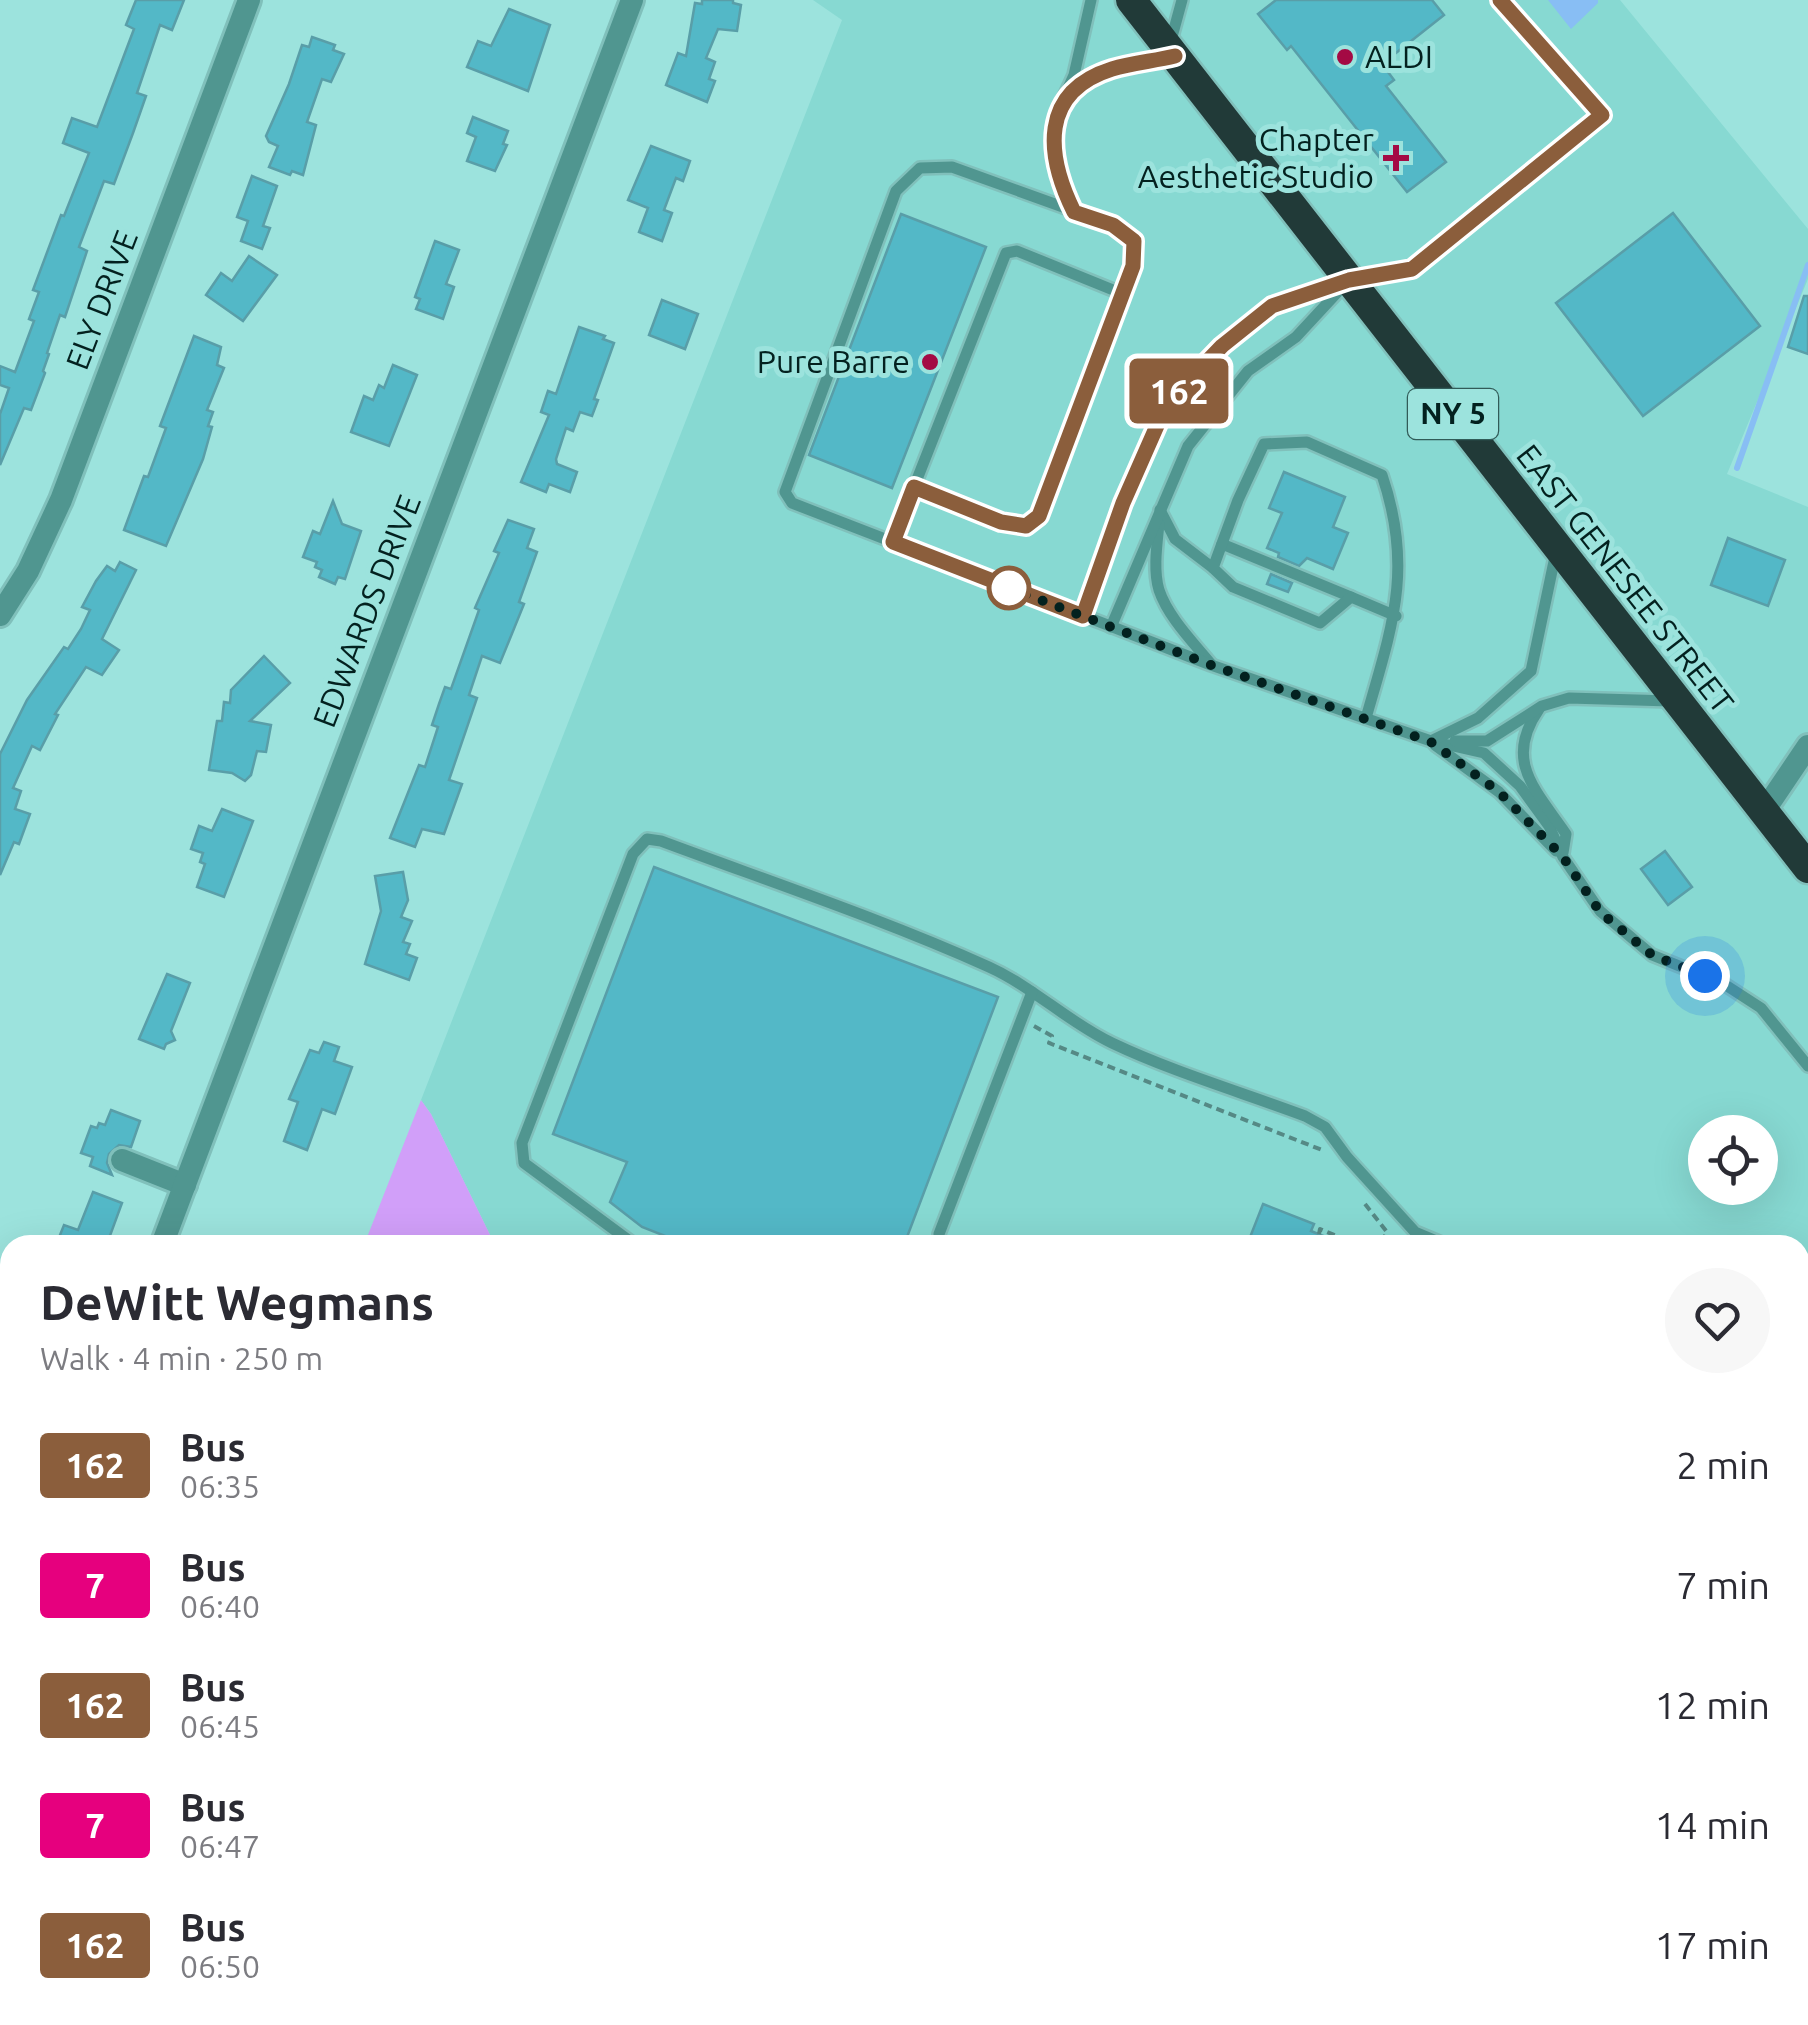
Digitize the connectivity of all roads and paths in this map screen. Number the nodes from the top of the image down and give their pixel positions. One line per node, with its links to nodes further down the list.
1 (249, 0): 19 (street, ELY DRIVE)
2 (632, 0): 37 (street, EDWARDS DRIVE)
3 (1091, 0): 8 (lane)
4 (1131, 0): 7 (highway, EAST GENESEE STREET / NY 5)
5 (1182, 0): 7 (lane)
6 (1500, 0): 10 (lane)
7 (1172, 52): 8 (lane); 10 (highway, EAST GENESEE STREET / NY 5)
8 (1057, 112): 9 (lane)
9 (1074, 212): 11 (lane); 14 (lane)
10 (1349, 280): 13 (lane); 16 (highway, EAST GENESEE STREET / NY 5); 20 (lane)
11 (1123, 294): 12 (lane); 12 (lane)
12 (914, 487): 14 (lane)
13 (1160, 510): 17 (lane); 22 (lane); 23 (lane)
14 (893, 542): 20 (lane)
15 (1222, 544): 17 (lane); 18 (lane); 21 (lane)
16 (1557, 547): 24 (highway, EAST GENESEE STREET / NY 5); 27 (lane)
17 (1213, 568): 18 (lane)
18 (1351, 598): 21 (lane)
19 (0, 615)
20 (1083, 616): 22 (lane)
21 (1396, 616): 26 (lane)
22 (1111, 627): 23 (lane)
23 (1211, 665): 26 (lane)
24 (1676, 702): 25 (lane); 29 (highway, EAST GENESEE STREET / NY 5)
25 (1542, 706): 27 (lane); 30 (lane)
26 (1366, 718): 27 (lane)
27 (1431, 742): 30 (lane); 30 (lane)
28 (1808, 746): 29 (street)
29 (1764, 811): 31 (highway, EAST GENESEE STREET / NY 5)
30 (1563, 857): 34 (lane)
31 (1808, 868)
32 (1032, 992): 33 (lane); 41 (lane); 45 (lane)
33 (1021, 1019): 35 (path); 42 (lane)
34 (1808, 1066)
35 (1322, 1150)
36 (122, 1160): 37 (street)
37 (185, 1185): 40 (street, EDWARDS DRIVE)
38 (1365, 1204): 44 (path)
39 (1319, 1234): 43 (path)
40 (166, 1235)
41 (621, 1235)
42 (939, 1235)
43 (1333, 1235)
44 (1385, 1235)
45 (1422, 1235)

